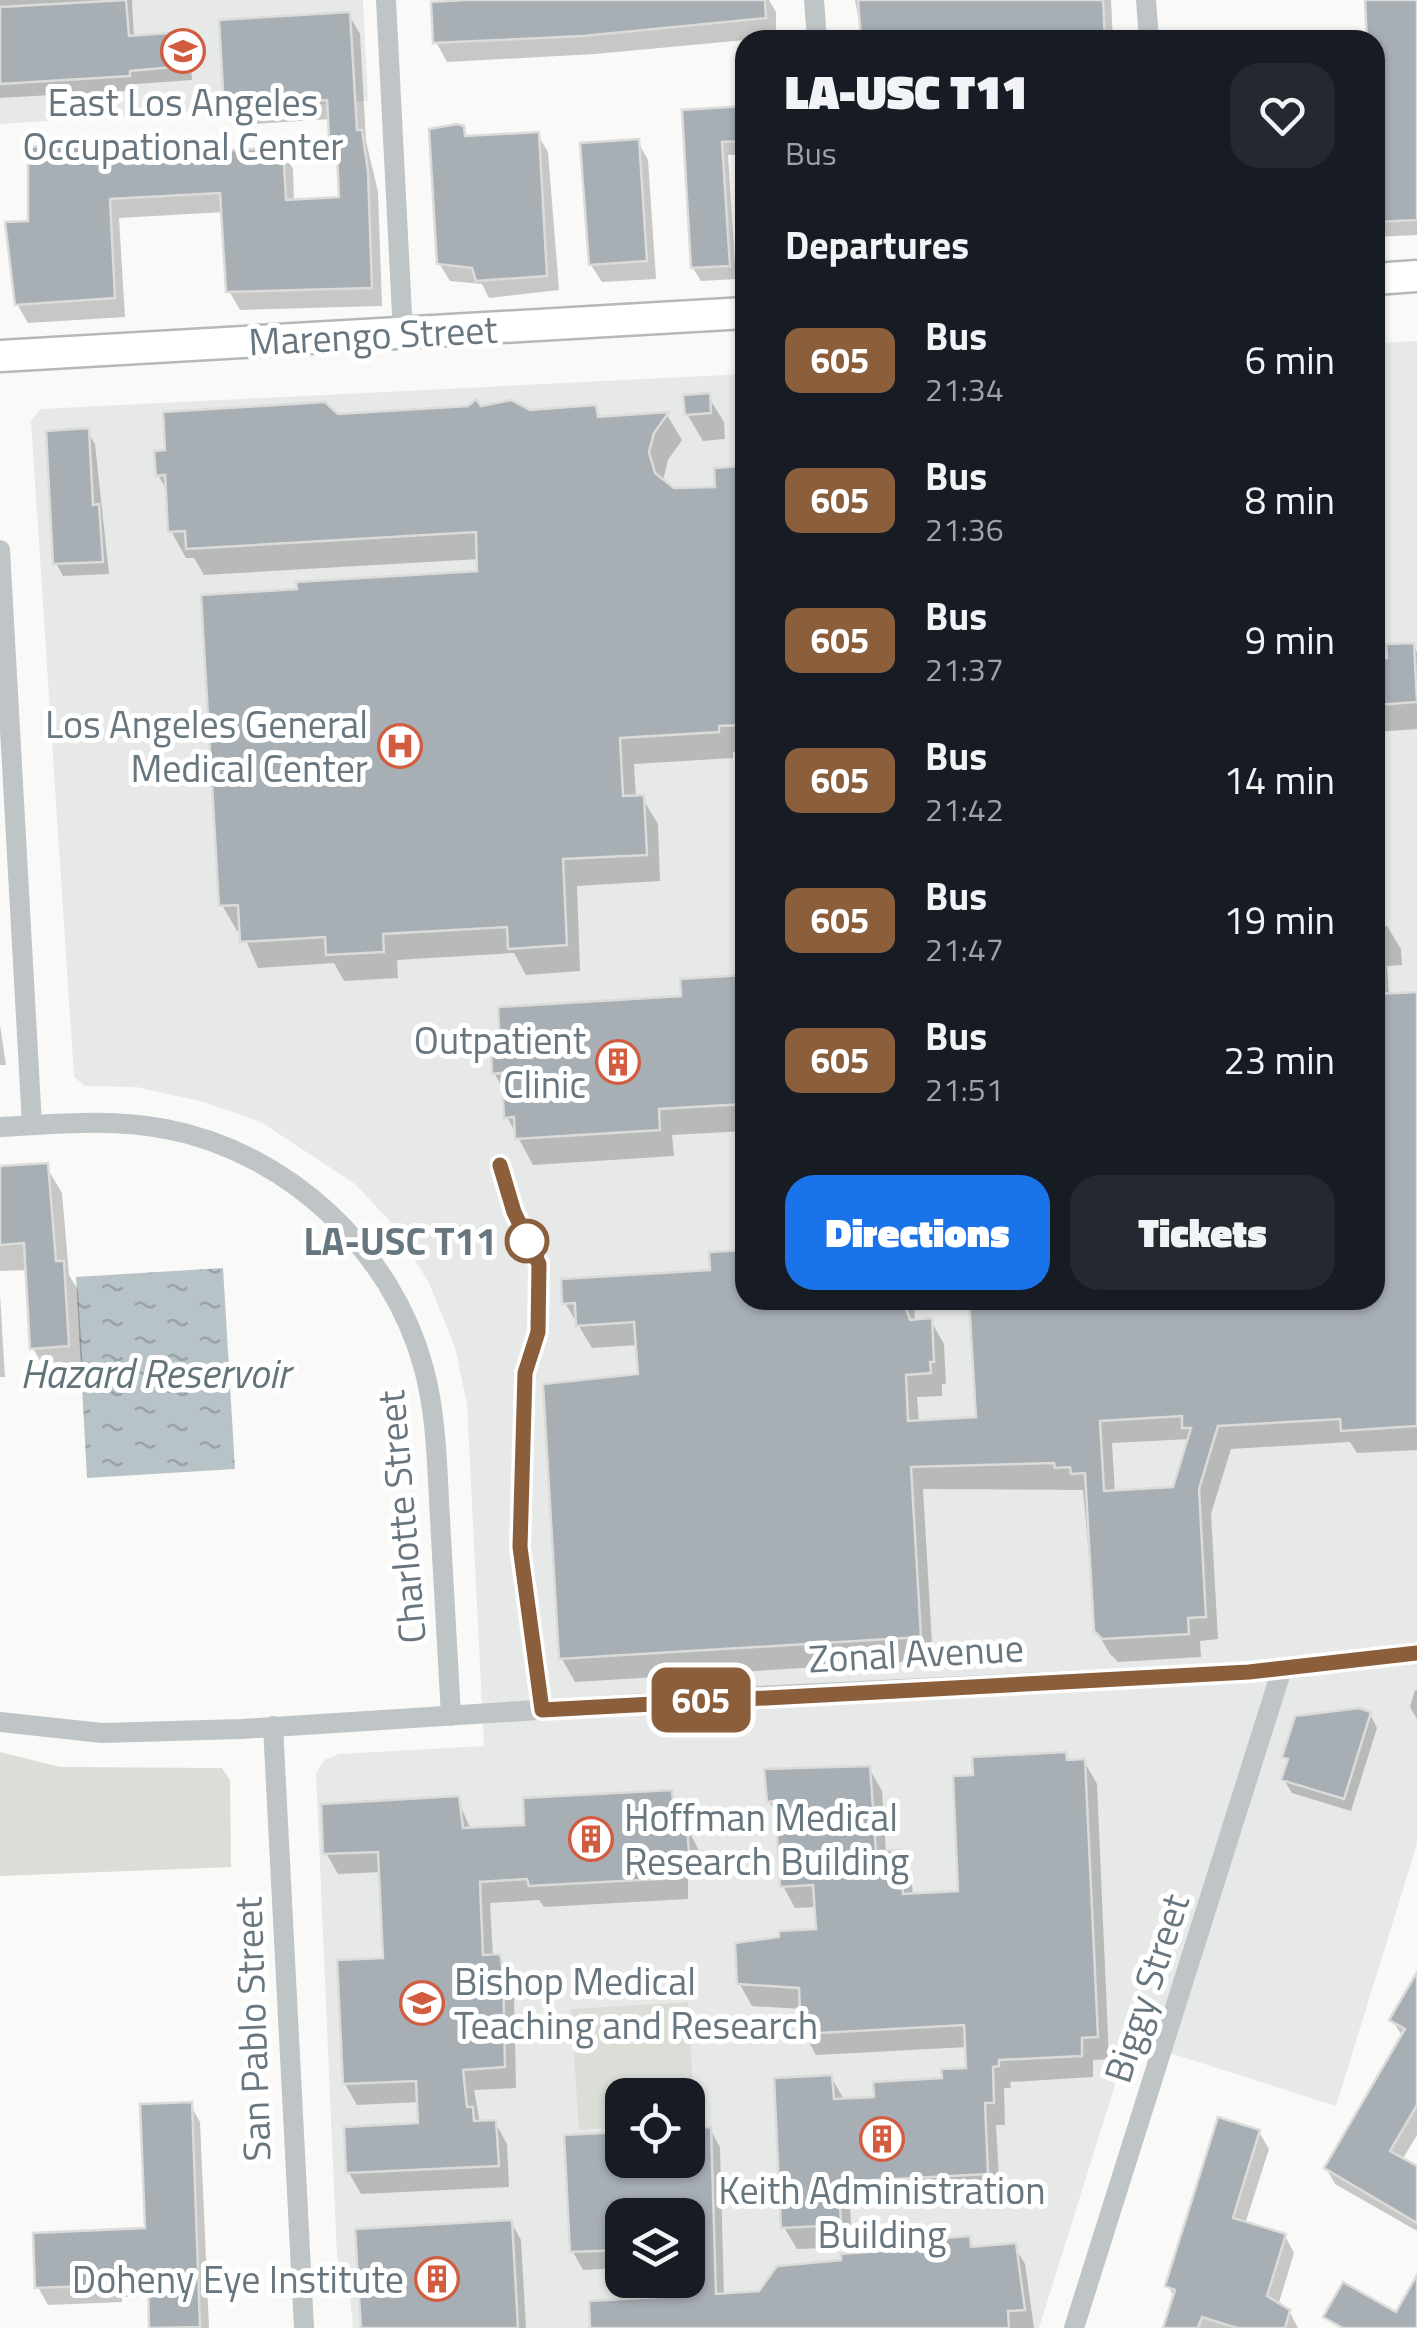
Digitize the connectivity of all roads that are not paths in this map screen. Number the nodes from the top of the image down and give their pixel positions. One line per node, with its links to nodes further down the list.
1 (386, 0): 9 (street)
2 (814, 0): 4 (street)
3 (1146, 0): 5 (street)
4 (816, 30)
5 (1148, 30)
6 (1417, 276): 7 (main road)
7 (1385, 278)
8 (735, 314): 9 (main road, Marengo Street)
9 (403, 334): 10 (main road, Marengo Street)
10 (0, 356)
11 (0, 550): 12 (street)
12 (32, 1126): 13 (street, Charlotte Street); 16 (street, Charlotte Street)
13 (0, 1128)
14 (1417, 1652): 15 (street, Zonal Avenue)
15 (1282, 1669): 16 (street, Zonal Avenue); 20 (street, Biggy Street)
16 (451, 1716): 18 (street, Zonal Avenue)
17 (0, 1722): 18 (street, Zonal Avenue)
18 (274, 1726): 19 (street, San Pablo Street)
19 (304, 2328)
20 (1074, 2328)

